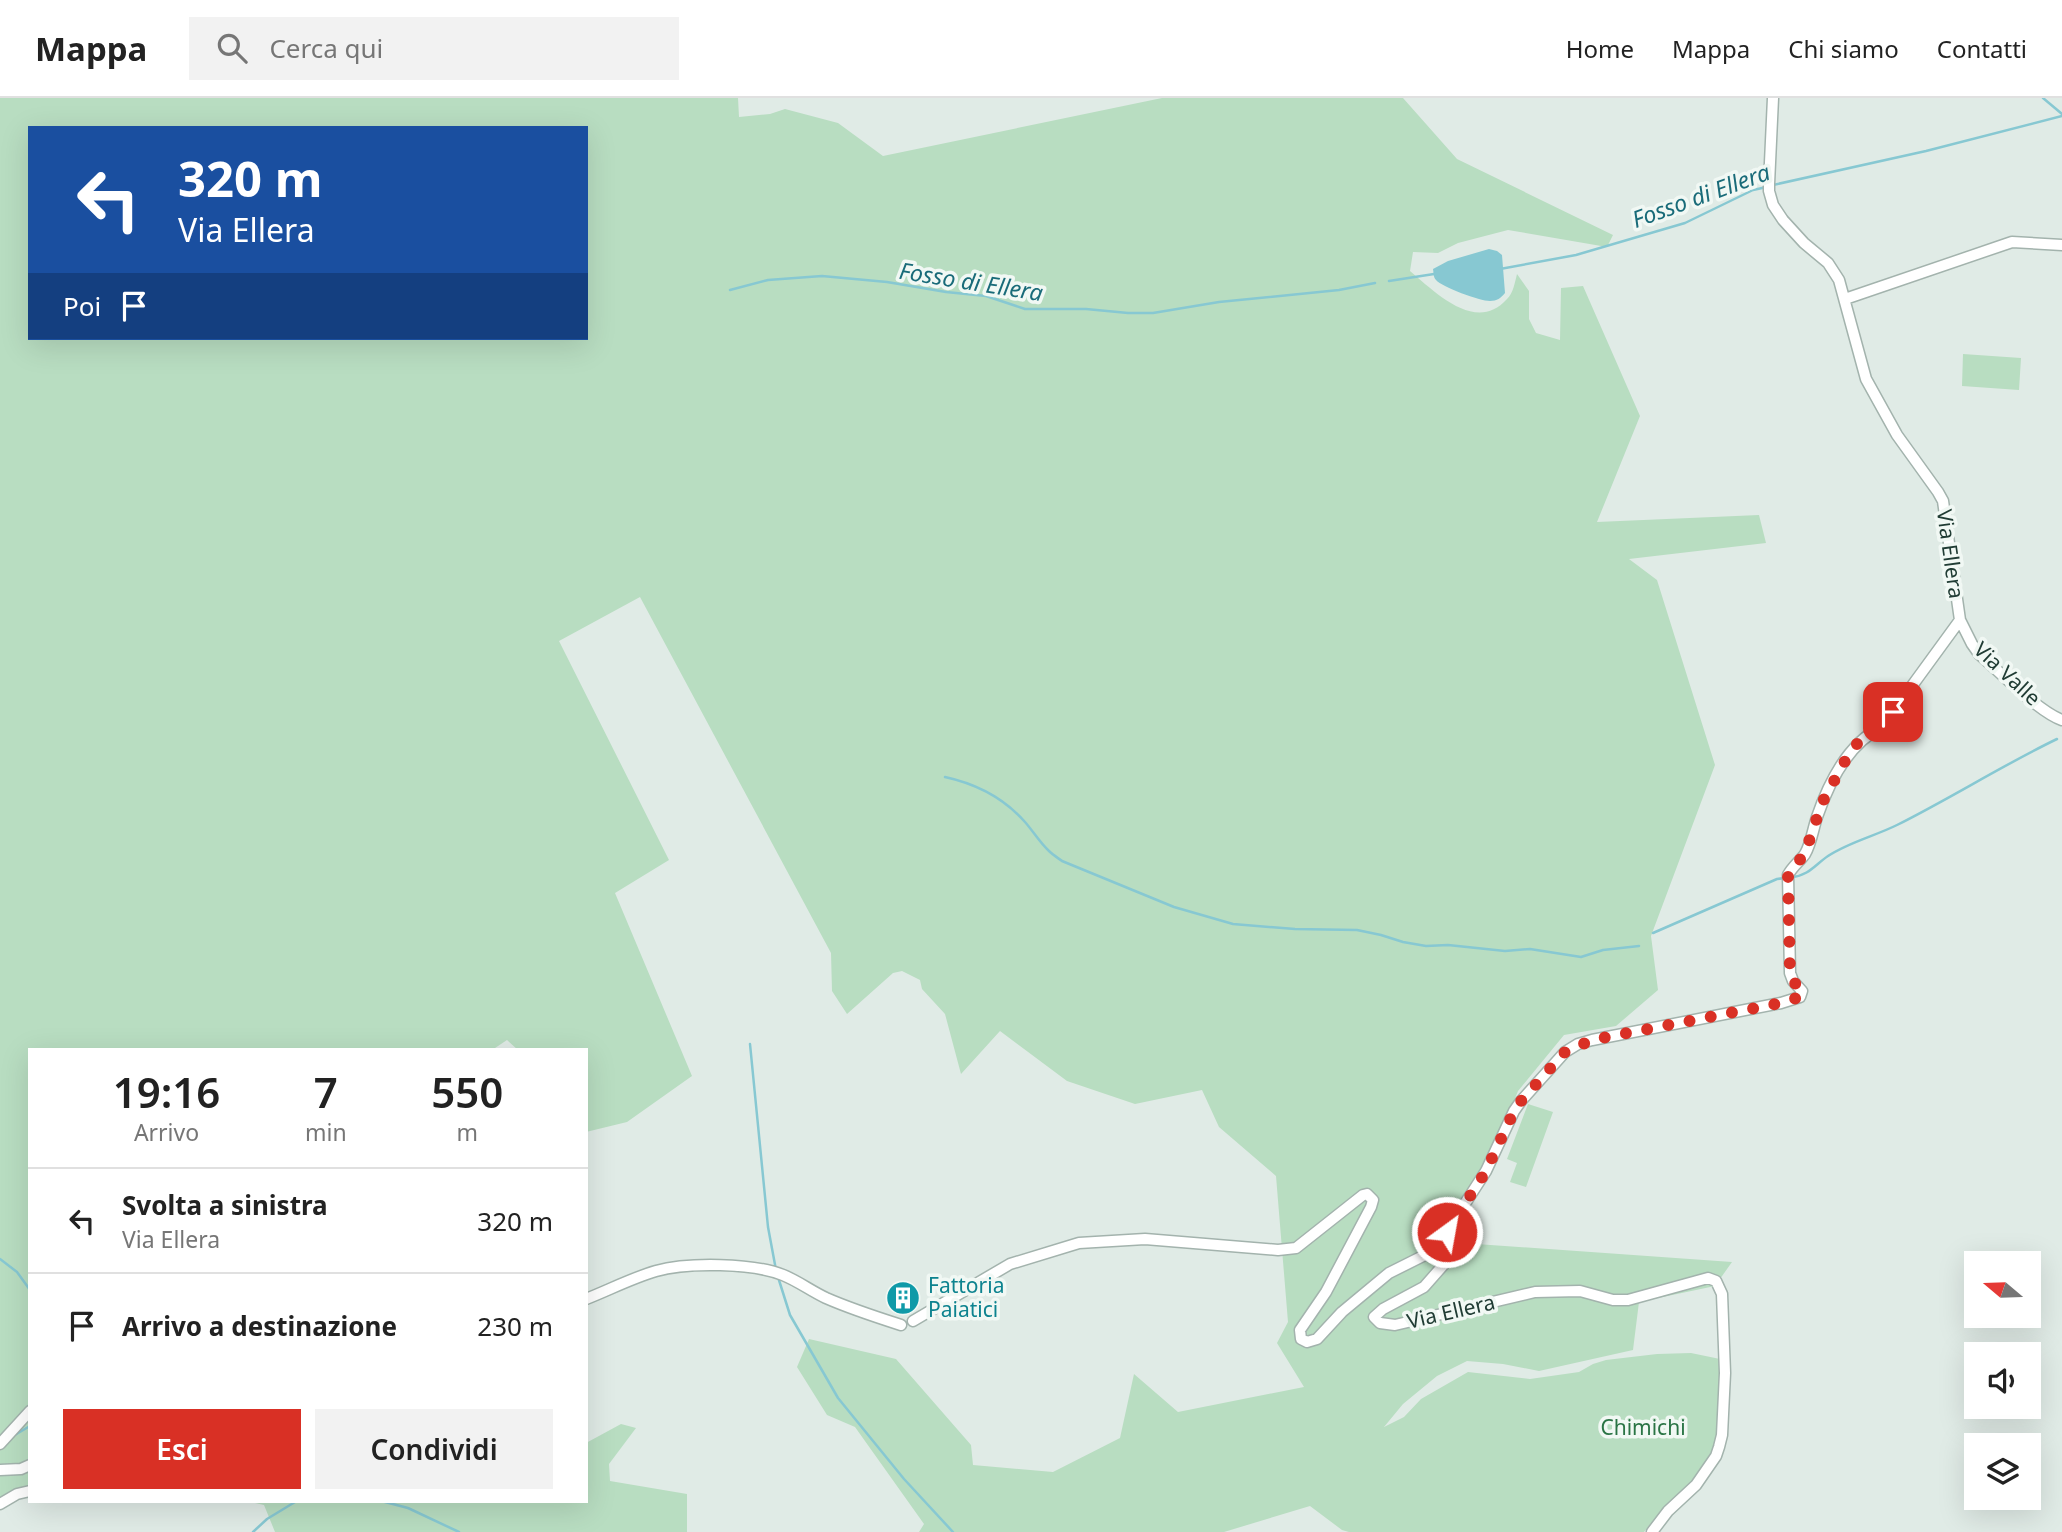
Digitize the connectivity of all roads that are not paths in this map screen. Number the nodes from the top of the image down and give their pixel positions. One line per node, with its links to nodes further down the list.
1 (1773, 98): 3 (street, Via Ellera)
2 (2062, 245): 3 (street)
3 (1845, 299): 4 (street, Via Ellera)
4 (1959, 620): 5 (street, Via Valle); 6 (street, Via Ellera)
5 (2062, 720)
6 (1436, 1250): 8 (street); 16 (street, Via Ellera)
7 (588, 1298): 9 (street)
8 (913, 1321)
9 (901, 1325)
10 (28, 1413): 11 (street)
11 (0, 1444)
12 (28, 1466): 13 (street)
13 (0, 1470)
14 (28, 1491): 15 (street)
15 (0, 1504)
16 (1652, 1532)

